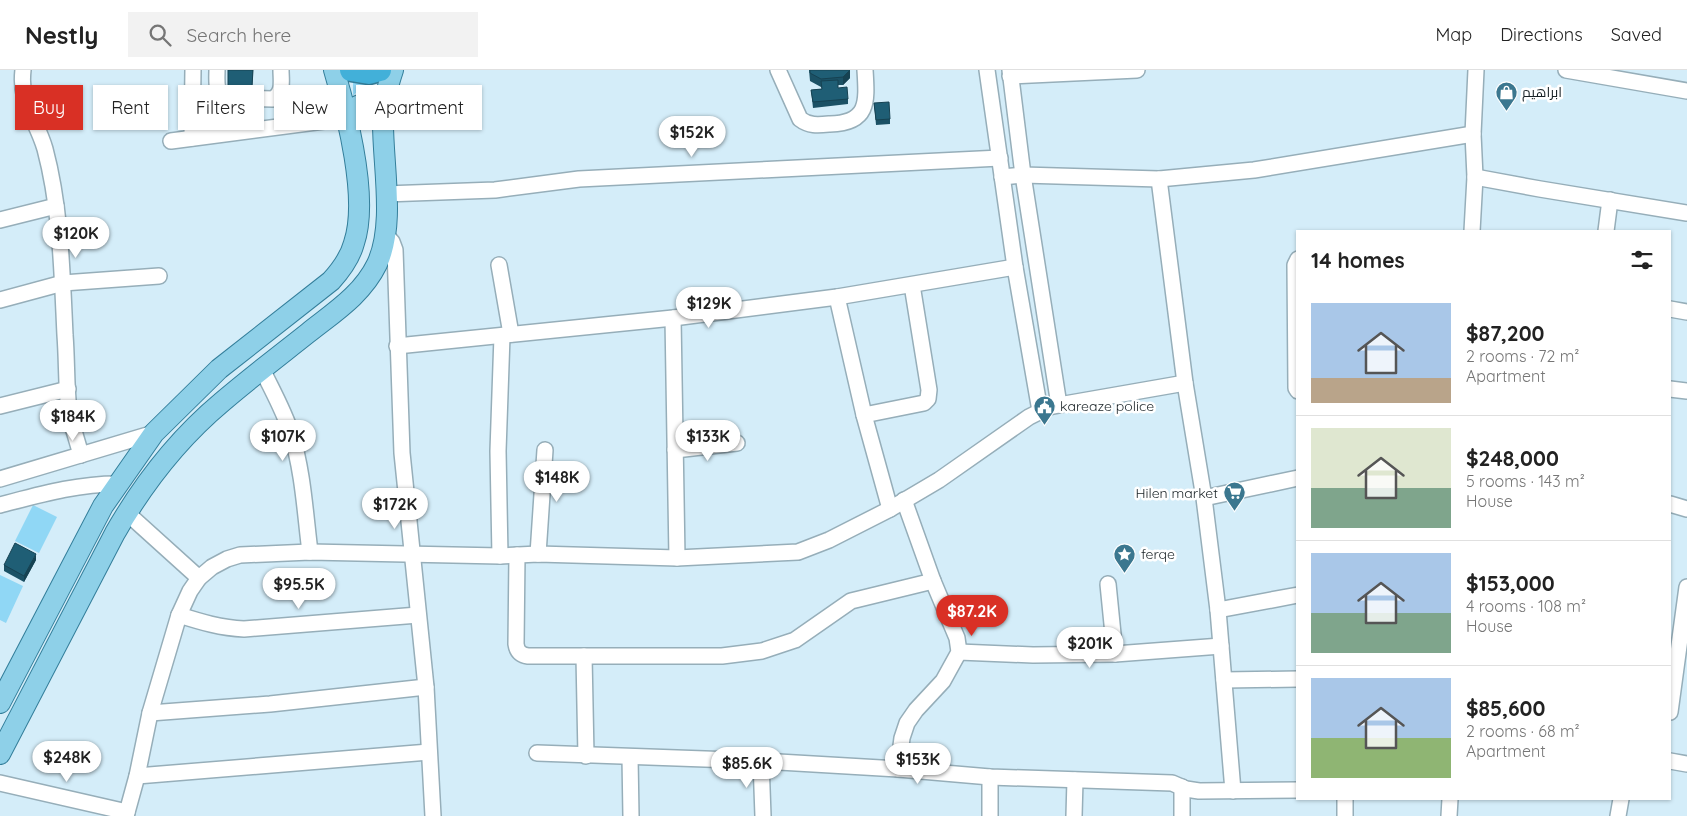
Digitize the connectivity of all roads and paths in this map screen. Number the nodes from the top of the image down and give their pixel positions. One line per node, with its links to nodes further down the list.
1 (23, 70): 32 (street)
2 (193, 70): 23 (street)
3 (217, 70): 4 (street)
4 (281, 70)
5 (334, 70): 20 (main road)
6 (351, 70): 7 (highway)
7 (380, 70)
8 (393, 70): 17 (main road)
9 (778, 70): 10 (street)
10 (865, 70)
11 (987, 70): 25 (street)
12 (1137, 70): 15 (street)
13 (1476, 70): 22 (street)
14 (1566, 70): 16 (street)
15 (1010, 73): 26 (street)
16 (1647, 77): 18 (street)
17 (389, 85)
18 (1687, 90)
19 (356, 107): 20 (main road)
20 (347, 118): 23 (street); 61 (main road)
21 (383, 130): 30 (main road)
22 (1473, 134): 28 (street); 29 (street)
23 (192, 138): 24 (street)
24 (171, 141)
25 (1000, 158): 27 (street); 30 (street)
26 (1023, 175): 27 (street); 29 (street); 57 (street)
27 (1002, 177): 40 (street)
28 (1475, 177): 31 (street); 35 (street)
29 (1159, 179): 52 (street)
30 (385, 194): 37 (main road)
31 (1610, 200): 33 (street); 36 (street)
32 (56, 206): 34 (street); 42 (street)
33 (1687, 212)
34 (0, 220)
35 (1472, 230)
36 (1606, 230)
37 (386, 234): 50 (street); 51 (main road)
38 (1296, 263): 53 (street)
39 (498, 265): 49 (street)
40 (1015, 267): 43 (street); 59 (street)
41 (159, 276): 42 (street)
42 (63, 283): 45 (street); 54 (street)
43 (912, 285): 44 (street); 60 (street)
44 (837, 297): 48 (street); 60 (street)
45 (0, 300)
46 (1671, 309): 47 (street)
47 (1687, 312)
48 (673, 318): 49 (street); 64 (street)
49 (506, 335): 50 (street); 80 (street)
50 (398, 346): 77 (street)
51 (262, 369): 75 (main road); 76 (street)
52 (1185, 383): 57 (street); 69 (street)
53 (1296, 388)
54 (68, 389): 58 (street); 65 (street)
55 (1671, 389): 56 (street)
56 (1687, 391)
57 (1059, 405): 59 (street)
58 (0, 406)
59 (1040, 411): 70 (street)
60 (864, 415): 73 (street)
61 (154, 433): 65 (street); 68 (main road)
62 (737, 444): 64 (street)
63 (545, 450): 78 (street)
64 (675, 450): 81 (street)
65 (81, 455): 67 (street)
66 (1296, 478): 69 (street)
67 (0, 479)
68 (117, 484): 72 (street); 97 (main road)
69 (1204, 498): 87 (street)
70 (904, 500): 73 (street); 83 (street)
71 (1671, 504): 74 (street)
72 (0, 505)
73 (890, 509): 81 (street)
74 (1687, 509)
75 (127, 513): 82 (street); 102 (main road)
76 (310, 552): 77 (street); 82 (street)
77 (412, 554): 80 (street); 89 (street)
78 (538, 554): 79 (street); 81 (street)
79 (517, 555): 80 (street); 93 (street)
80 (500, 556)
81 (677, 558)
82 (199, 578): 88 (street)
83 (933, 581): 91 (street); 93 (street)
84 (1108, 584): 92 (street)
85 (1687, 587): 98 (street)
86 (1296, 595): 87 (street)
87 (1218, 610): 90 (street)
88 (179, 615): 89 (street); 99 (street)
89 (418, 615): 96 (street)
90 (1221, 646): 92 (street); 95 (street)
91 (959, 652): 92 (street); 108 (street)
92 (1115, 654)
93 (584, 656): 103 (street)
94 (1296, 679): 95 (street)
95 (1224, 680): 115 (street)
96 (426, 687): 99 (street); 100 (street)
97 (1, 701)
98 (1671, 705)
99 (150, 712): 109 (street)
100 (429, 752): 109 (street); 120 (street)
101 (537, 753): 103 (street)
102 (0, 754)
103 (586, 756): 104 (street)
104 (630, 757): 106 (street); 121 (street)
105 (1671, 761): 107 (street)
106 (761, 762): 108 (street); 122 (street)
107 (1687, 764)
108 (898, 769): 110 (street)
109 (137, 776): 119 (street)
110 (990, 777): 111 (street); 123 (street)
111 (1075, 780): 113 (street); 124 (street)
112 (0, 783): 119 (street)
113 (1182, 787): 115 (street); 125 (street)
114 (1296, 790): 115 (street)
115 (1233, 791)
116 (1345, 800): 126 (street)
117 (1450, 800): 127 (street)
118 (1621, 800): 128 (street)
119 (127, 814)
120 (433, 816)
121 (631, 816)
122 (763, 816)
123 (990, 816)
124 (1074, 816)
125 (1182, 816)
126 (1345, 816)
127 (1449, 816)
128 (1618, 816)

